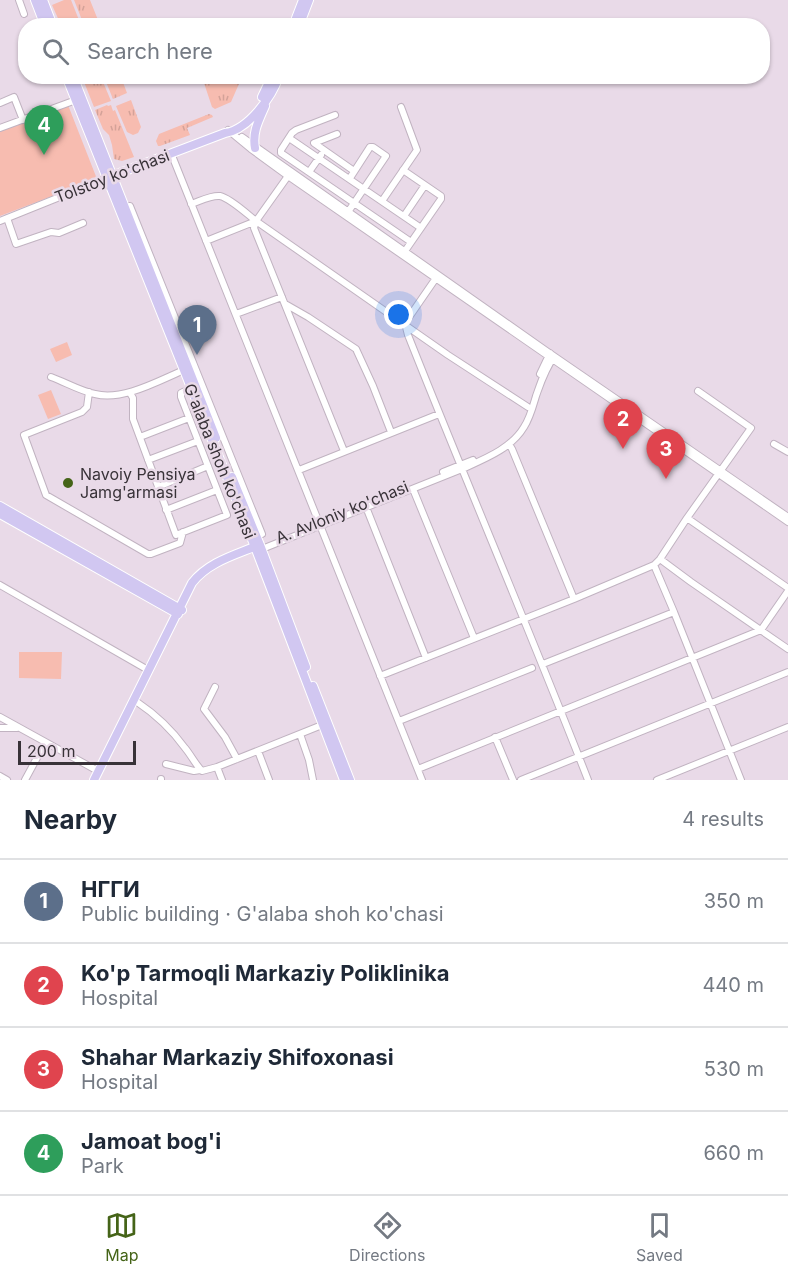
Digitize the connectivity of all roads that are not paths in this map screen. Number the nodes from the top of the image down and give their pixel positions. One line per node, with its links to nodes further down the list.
1 (19, 0): 5 (street)
2 (35, 0): 6 (main road)
3 (43, 0): 7 (main road)
4 (303, 0): 8 (main road); 9 (main road)
5 (24, 14)
6 (42, 18)
7 (50, 18)
8 (296, 18)
9 (300, 18)
10 (69, 84): 15 (main road, G'alaba shoh ko'chasi)
11 (76, 84): 32 (main road, G'alaba shoh ko'chasi)
12 (269, 84): 21 (main road, Tolstoy ko'chasi)
13 (275, 84): 14 (main road, Tolstoy ko'chasi)
14 (267, 99): 21 (main road, Tolstoy ko'chasi); 24 (main road)
15 (76, 100): 19 (street); 32 (main road, G'alaba shoh ko'chasi)
16 (0, 103): 19 (street)
17 (401, 108): 28 (street)
18 (334, 115): 23 (street)
19 (22, 120): 20 (street)
20 (0, 128)
21 (229, 130): 24 (street); 26 (main road, Tolstoy ko'chasi); 31 (street)
22 (337, 134): 25 (street)
23 (289, 138): 27 (street); 30 (street)
24 (255, 148): 39 (street)
25 (324, 151): 27 (street); 29 (street)
26 (171, 153): 32 (main road, Tolstoy ko'chasi); 38 (street)
27 (319, 158): 30 (street); 33 (street)
28 (403, 170): 34 (street); 36 (street)
29 (354, 171): 33 (street); 35 (street)
30 (309, 172): 37 (street)
31 (288, 176): 39 (street); 42 (street)
32 (110, 177): 41 (street, Tolstoy ko'chasi); 54 (main road, G'alaba shoh ko'chasi); 82 (main road, G'alaba shoh ko'chasi)
33 (350, 178): 35 (street)
34 (425, 185): 40 (street); 44 (street)
35 (364, 188): 36 (street); 37 (street)
36 (382, 201): 40 (street)
37 (354, 203): 39 (street); 46 (street)
38 (191, 204): 42 (street); 45 (street)
39 (346, 212): 47 (street); 48 (street)
40 (404, 216): 44 (street)
41 (3, 219): 43 (street)
42 (256, 221): 45 (street); 49 (street); 52 (street)
43 (83, 224)
44 (421, 228): 46 (street)
45 (206, 242): 51 (street)
46 (411, 242): 47 (street)
47 (405, 251): 53 (street)
48 (436, 278): 52 (street); 53 (street)
49 (282, 297): 50 (street); 51 (street)
50 (286, 305): 63 (street); 68 (street)
51 (236, 314): 73 (street)
52 (405, 323): 60 (street); 61 (street)
53 (551, 357): 60 (street, A. Avloniy ko'chasi); 66 (street, A. Avloniy ko'chasi); 74 (street)
54 (184, 370): 56 (main road, G'alaba shoh ko'chasi); 59 (street)
55 (51, 377): 58 (street)
56 (191, 388): 62 (street); 89 (main road, G'alaba shoh ko'chasi)
57 (698, 391): 74 (street)
58 (89, 392): 59 (street); 87 (street)
59 (130, 393): 64 (street)
60 (528, 407): 72 (street, A. Avloniy ko'chasi)
61 (439, 414): 63 (street); 72 (street)
62 (189, 418): 64 (street); 65 (street)
63 (391, 432): 68 (street)
64 (140, 438): 70 (street)
65 (198, 441): 70 (street); 71 (street)
66 (509, 444): 72 (street, A. Avloniy ko'chasi); 94 (street)
67 (774, 444): 69 (street)
68 (345, 451): 73 (street)
69 (788, 452)
70 (148, 460): 75 (street)
71 (208, 466): 75 (street); 77 (street)
72 (462, 467): 76 (street, A. Avloniy ko'chasi); 86 (street, A. Avloniy ko'chasi); 97 (street)
73 (298, 470): 86 (street)
74 (719, 472): 83 (street); 84 (street); 85 (street)
75 (158, 487): 80 (street)
76 (413, 489): 79 (street, A. Avloniy ko'chasi); 99 (street)
77 (218, 490): 80 (street); 87 (street)
78 (0, 506): 95 (main road)
79 (366, 507): 86 (street, A. Avloniy ko'chasi); 101 (street)
80 (166, 510): 87 (street)
81 (0, 514): 95 (main road)
82 (250, 514): 88 (street); 89 (main road, G'alaba shoh ko'chasi)
83 (788, 517)
84 (687, 518): 90 (street); 93 (street)
85 (788, 522)
86 (320, 523): 89 (street, A. Avloniy ko'chasi); 107 (street)
87 (183, 532)
88 (261, 534)
89 (258, 548): 95 (main road, A. Avloniy ko'chasi); 114 (main road, G'alaba shoh ko'chasi); 137 (main road, G'alaba shoh ko'chasi)
90 (660, 559): 91 (street); 98 (street)
91 (654, 565): 94 (street); 96 (street)
92 (0, 585): 105 (street)
93 (788, 590): 98 (street)
94 (574, 599): 97 (street)
95 (179, 611): 105 (main road, A. Avloniy ko'chasi); 109 (main road, A. Avloniy ko'chasi)
96 (674, 612): 102 (street); 103 (street)
97 (524, 618): 99 (street); 103 (street)
98 (761, 630): 100 (street); 102 (street)
99 (474, 638): 101 (street)
100 (788, 649)
101 (426, 658): 107 (street)
102 (692, 658): 110 (street); 111 (street)
103 (543, 664): 111 (street)
104 (532, 668): 113 (street)
105 (148, 670): 130 (main road, A. Avloniy ko'chasi)
106 (788, 672): 110 (street)
107 (380, 676): 113 (street)
108 (215, 687): 124 (street)
109 (137, 702): 128 (street); 130 (main road, A. Avloniy ko'chasi)
110 (711, 704): 122 (street); 123 (street)
111 (561, 710): 119 (street); 123 (street)
112 (0, 717): 117 (street)
113 (399, 721): 127 (street)
114 (322, 725): 118 (street); 136 (main road, G'alaba shoh ko'chasi)
115 (788, 727): 122 (street)
116 (0, 728): 117 (street)
117 (18, 728): 120 (street)
118 (300, 734): 121 (street); 135 (street)
119 (495, 737): 127 (street); 139 (street)
120 (45, 743): 130 (street); 132 (street)
121 (258, 751): 124 (street); 134 (street)
122 (729, 751): 142 (street); 143 (street)
123 (579, 756): 140 (street); 141 (street)
124 (237, 759): 126 (street)
125 (166, 764): 128 (street)
126 (217, 767): 128 (street); 133 (street)
127 (418, 769): 138 (street)
128 (200, 770)
129 (0, 776): 131 (street)
130 (96, 777)
131 (7, 780)
132 (25, 780)
133 (222, 780)
134 (269, 780)
135 (313, 780)
136 (344, 780)
137 (350, 780)
138 (422, 780)
139 (513, 780)
140 (521, 780)
141 (588, 780)
142 (657, 780)
143 (741, 780)

